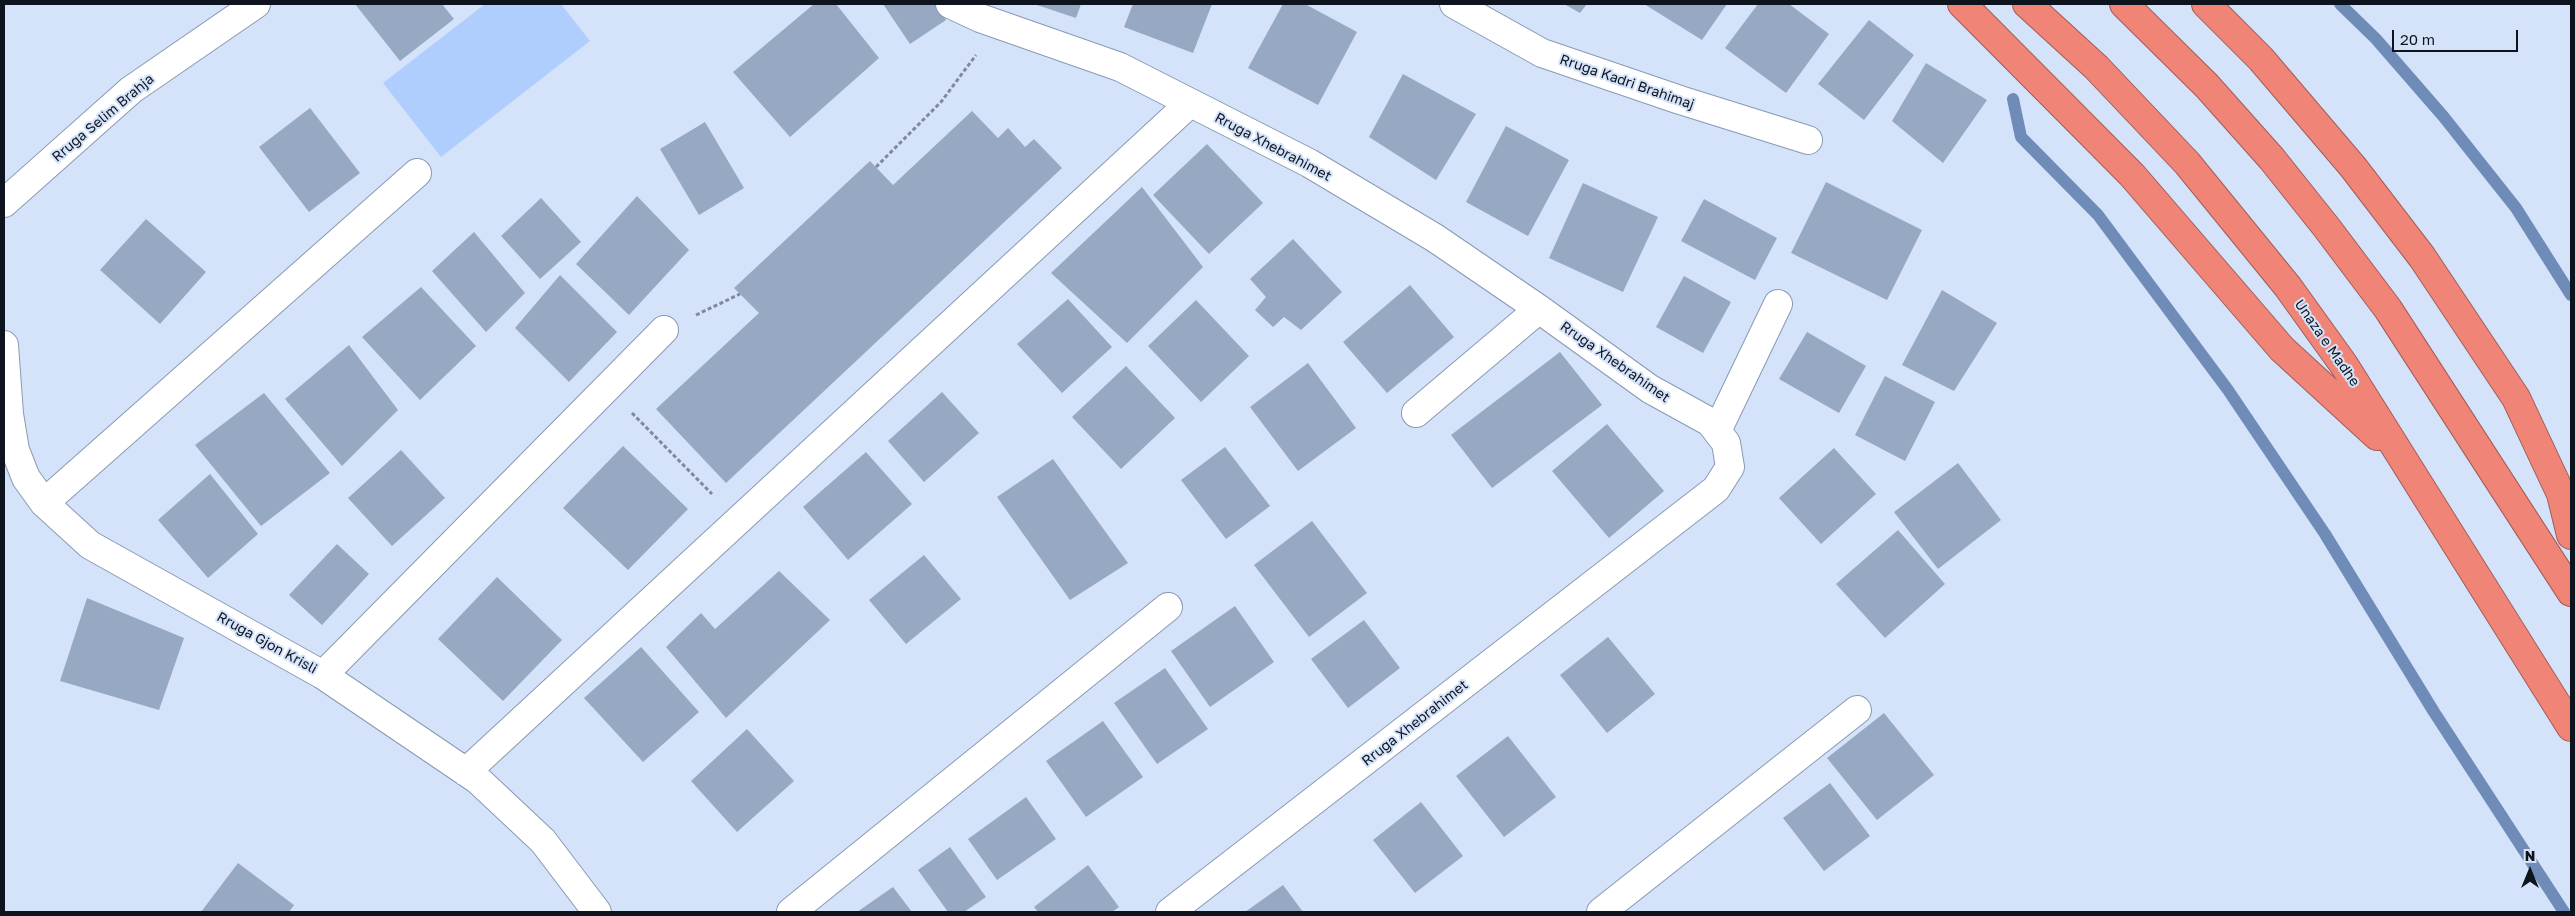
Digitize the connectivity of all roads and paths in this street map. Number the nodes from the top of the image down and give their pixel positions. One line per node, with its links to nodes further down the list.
1 (256, 4): 13 (street, Rruga Selim Brahja)
2 (950, 4): 8 (street, Rruga Xhebrahimet)
3 (1454, 4): 10 (street, Rruga Kadri Brahimaj)
4 (1962, 4): 22 (highway)
5 (2027, 4): 22 (highway, Unaza e Madhe)
6 (2124, 4): 26 (highway)
7 (2206, 4): 25 (highway)
8 (998, 24): 9 (street, Rruga Xhebrahimet); 11 (path)
9 (1190, 103): 16 (street, Rruga Xhebrahimet); 24 (street)
10 (1808, 140)
11 (876, 167)
12 (418, 173): 23 (street)
13 (4, 203)
14 (740, 294): 17 (path)
15 (1778, 304): 21 (street)
16 (1539, 309): 20 (street); 21 (street, Rruga Xhebrahimet)
17 (664, 330): 19 (street)
18 (4, 345): 23 (street, Rruga Gjon Krisli)
19 (607, 388): 24 (path); 28 (street)
20 (1416, 413)
21 (1717, 431): 34 (street, Rruga Xhebrahimet)
22 (2402, 459): 30 (highway, Unaza e Madhe)
23 (44, 503): 28 (street, Rruga Gjon Krisli)
24 (738, 520): 31 (street)
25 (2571, 535)
26 (2571, 592)
27 (1168, 607): 33 (street)
28 (323, 675): 31 (street, Rruga Gjon Krisli)
29 (1857, 710): 35 (street)
30 (2571, 727)
31 (466, 772): 32 (street, Rruga Gjon Krisli)
32 (597, 912)
33 (791, 912)
34 (1170, 912)
35 (1601, 912)

